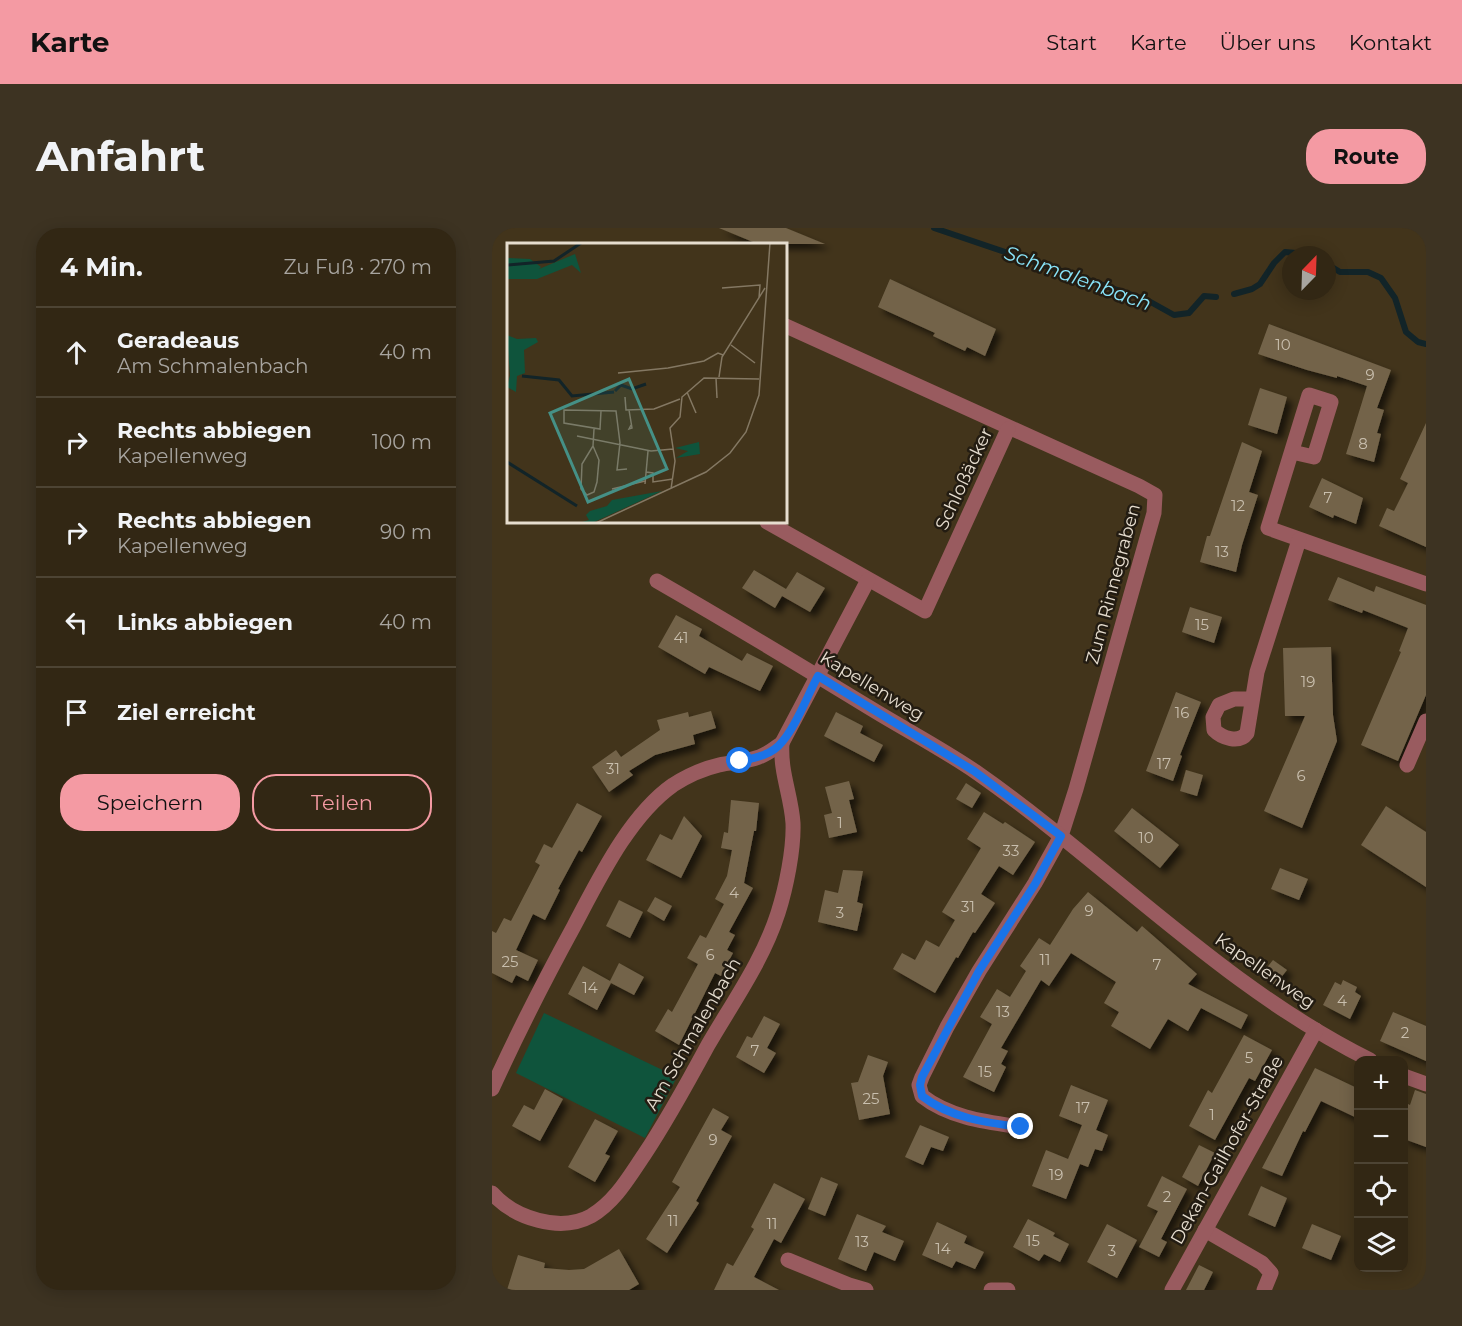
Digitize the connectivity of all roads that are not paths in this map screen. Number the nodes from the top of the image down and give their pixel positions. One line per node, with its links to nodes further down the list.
1 (788, 327): 2 (street, Schloßäcker)
2 (1008, 429): 6 (street, Schloßäcker); 14 (street, Zum Rinnegraben)
3 (1292, 452): 5 (street)
4 (770, 524): 6 (street, Schloßäcker)
5 (1299, 540): 8 (street); 10 (street)
6 (868, 580): 9 (street)
7 (657, 581): 9 (street, Kapellenweg)
8 (1426, 584)
9 (818, 676): 12 (street); 14 (street, Kapellenweg)
10 (1252, 699)
11 (1426, 721): 13 (street)
12 (782, 743): 19 (street); 21 (street, Am Schmalenbach)
13 (1407, 765)
14 (1061, 836): 15 (street, Kapellenweg); 20 (street)
15 (1316, 1030): 16 (street, Kapellenweg); 22 (street, Dekan-Gailhofer-Straße)
16 (1363, 1056)
17 (1408, 1077): 18 (street)
18 (1426, 1084)
19 (492, 1089)
20 (1021, 1127)
21 (492, 1193)
22 (1204, 1230): 27 (street, Dekan-Gailhofer-Straße); 28 (street)
23 (788, 1260): 24 (street)
24 (866, 1290)
25 (991, 1290): 26 (street)
26 (1008, 1290)
27 (1172, 1290)
28 (1264, 1290)

